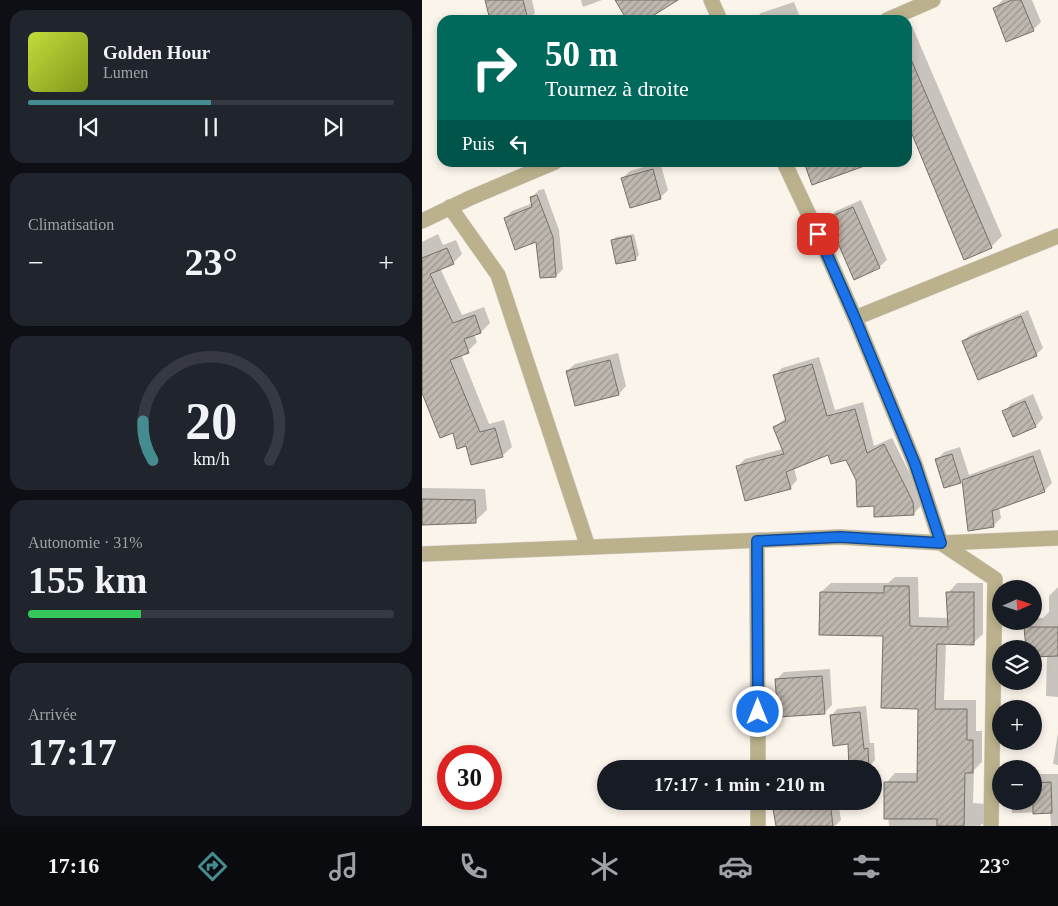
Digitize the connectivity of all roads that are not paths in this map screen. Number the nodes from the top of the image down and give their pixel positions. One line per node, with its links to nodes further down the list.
1 (711, 0): 3 (street)
2 (933, 0): 4 (street)
3 (718, 15)
4 (898, 15)
5 (542, 167): 7 (street)
6 (786, 167): 10 (street)
7 (450, 207): 8 (street); 14 (street)
8 (422, 221)
9 (1058, 236): 10 (street)
10 (855, 318): 13 (street)
11 (1058, 538): 13 (street)
12 (757, 541): 13 (street); 14 (street); 16 (street)
13 (941, 543): 19 (street)
14 (588, 547): 15 (street)
15 (422, 554)
16 (758, 760)
17 (758, 810): 18 (street)
18 (758, 826)
19 (991, 826)

